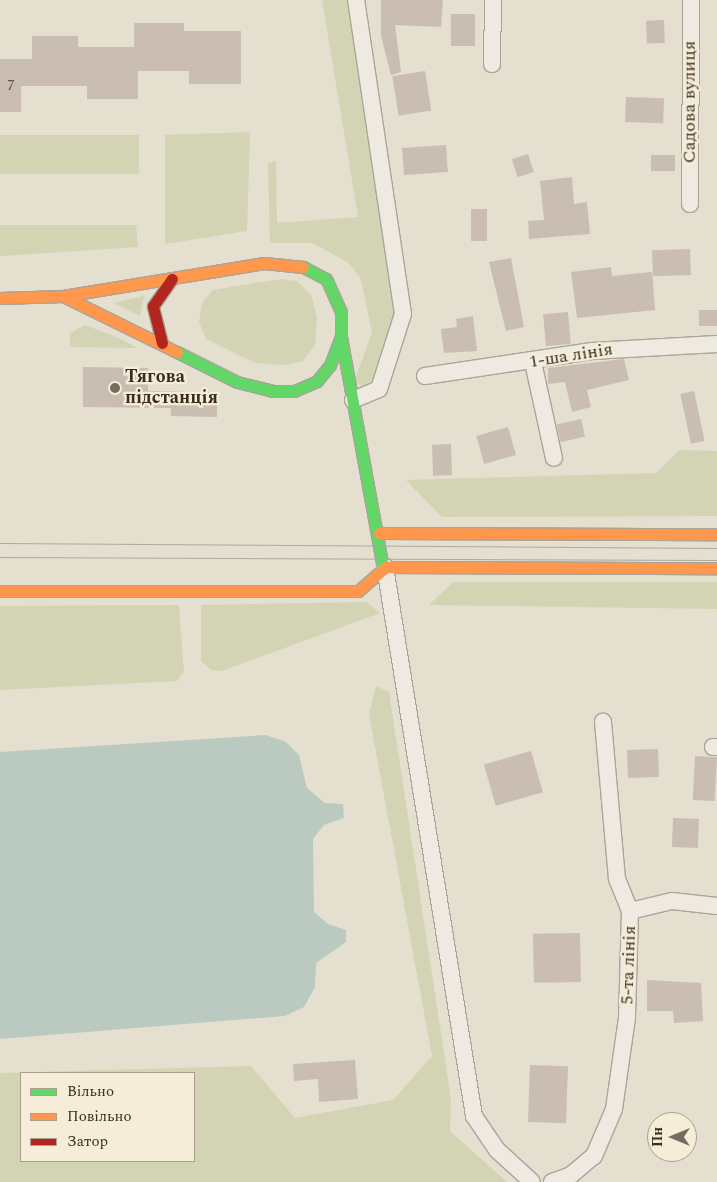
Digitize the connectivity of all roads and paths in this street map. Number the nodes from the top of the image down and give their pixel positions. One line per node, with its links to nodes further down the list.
1 (356, 0): 15 (street)
2 (493, 0): 4 (street)
3 (691, 0): 5 (street, Садова вулиця)
4 (492, 64)
5 (690, 204)
6 (172, 278): 7 (main road); 9 (main road); 10 (main road)
7 (63, 296): 8 (main road); 10 (main road)
8 (0, 298)
9 (341, 336): 14 (main road); 15 (main road)
10 (162, 343): 14 (main road)
11 (717, 344): 12 (street, 1-ша лінія)
12 (533, 362): 13 (street, 1-ша лінія); 16 (street)
13 (425, 376)
14 (317, 381): 15 (main road)
15 (355, 407): 17 (main road)
16 (554, 458)
17 (379, 533): 18 (main road); 19 (main road)
18 (717, 534)
19 (385, 567): 20 (main road); 21 (main road); 25 (street)
20 (717, 568)
21 (0, 591)
22 (603, 722): 24 (street, 5-та лінія)
23 (717, 906): 24 (street)
24 (630, 910): 26 (street, 5-та лінія)
25 (532, 1182)
26 (552, 1182)

